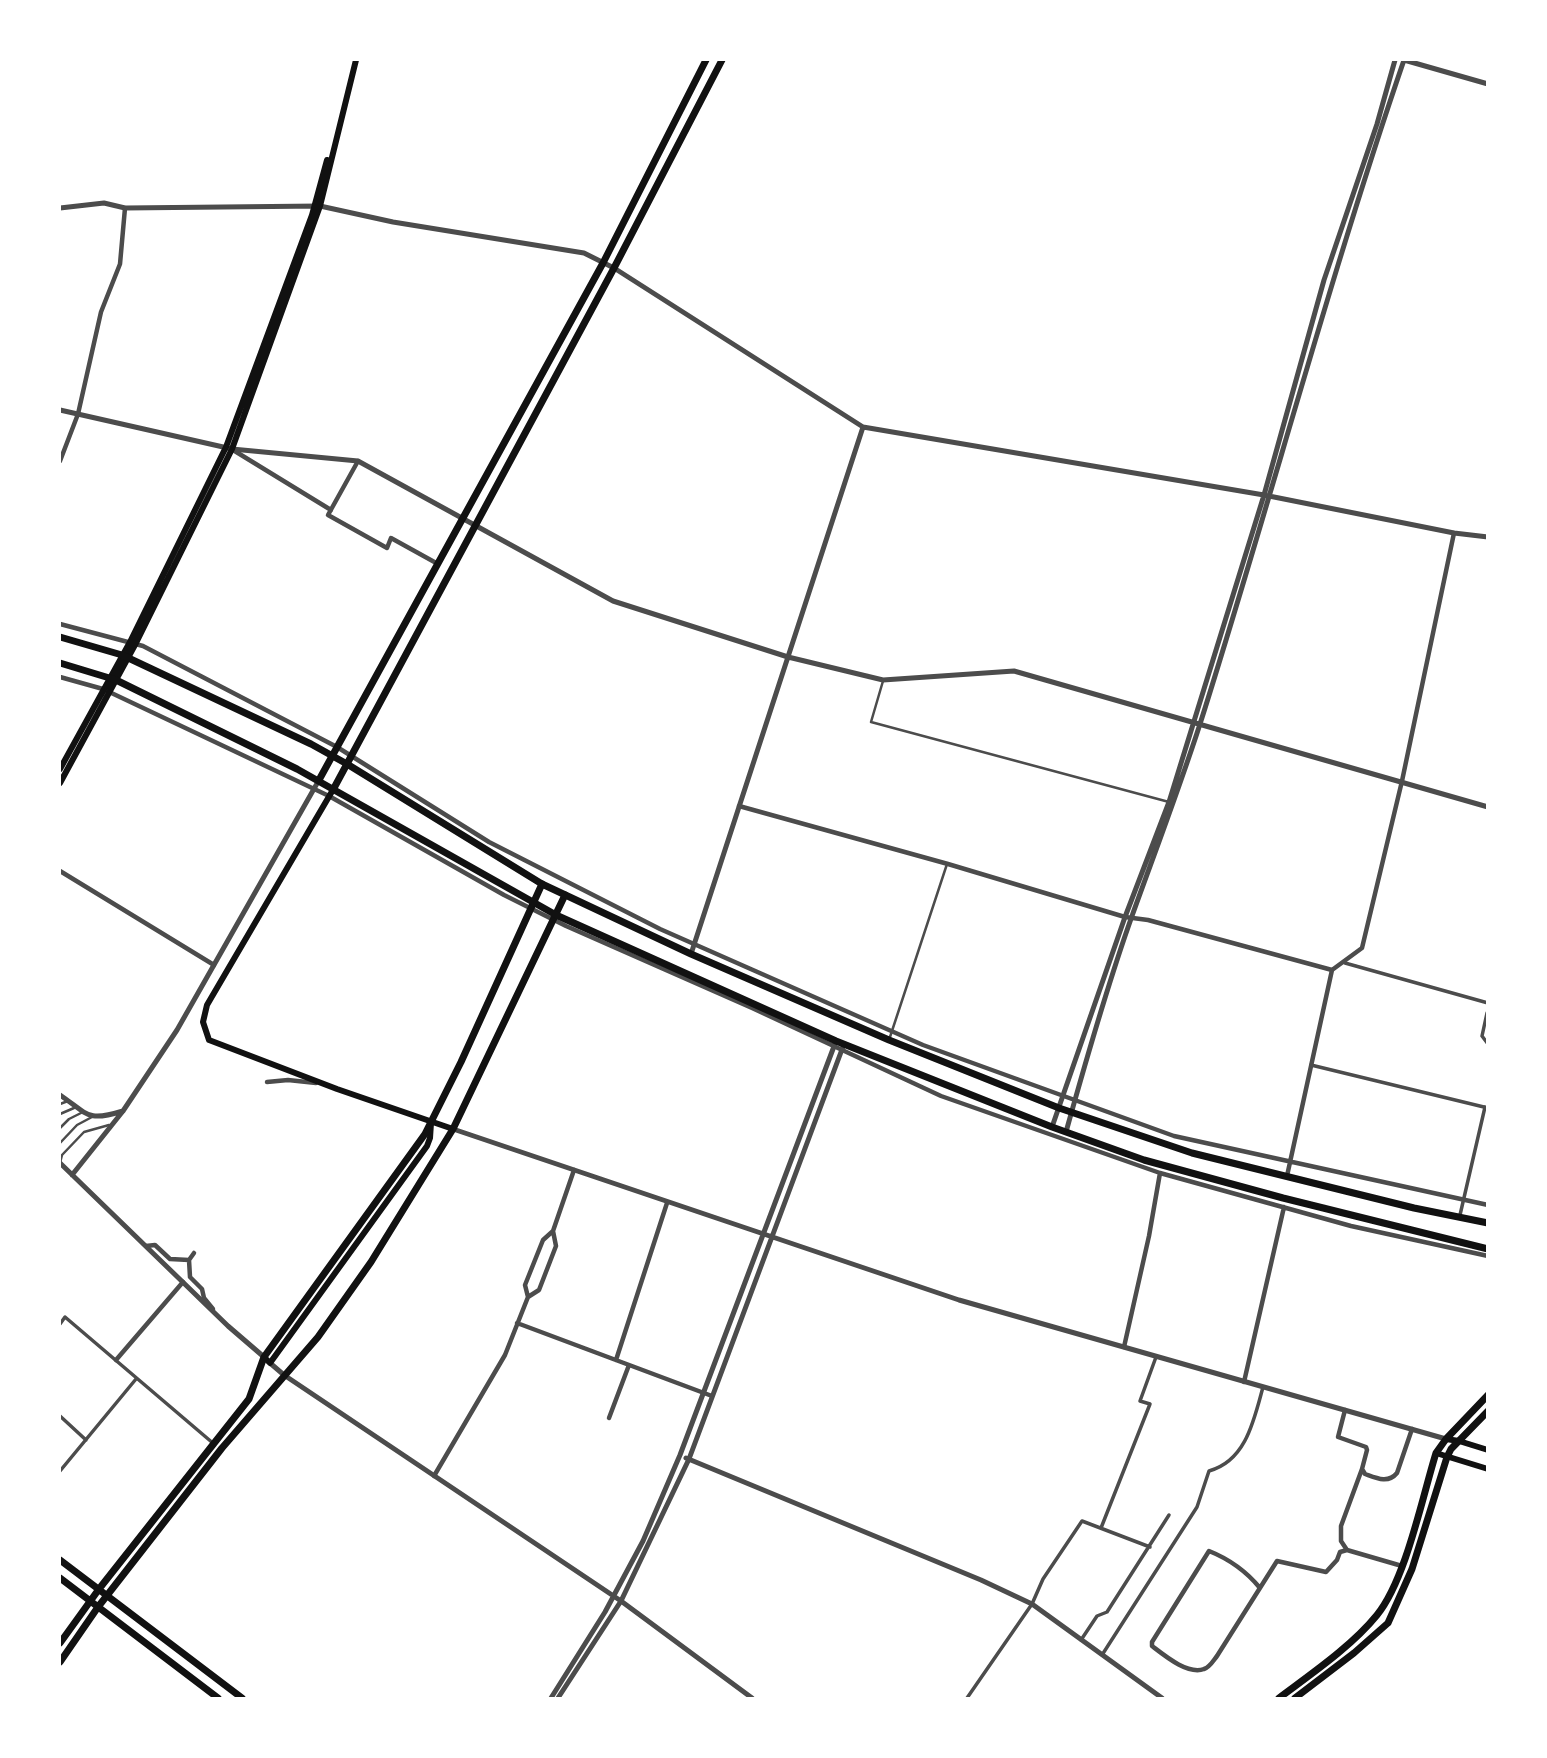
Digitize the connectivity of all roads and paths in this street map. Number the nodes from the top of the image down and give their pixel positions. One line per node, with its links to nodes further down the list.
1 (354, 60): 7 (main road)
2 (706, 60): 10 (main road)
3 (722, 60): 11 (main road)
4 (1395, 60): 18 (street)
5 (1403, 61): 6 (street); 18 (street)
6 (1488, 84)
7 (318, 206): 9 (street); 10 (street); 15 (main road)
8 (60, 208): 9 (street)
9 (125, 208): 13 (street)
10 (603, 263): 11 (street); 20 (main road)
11 (614, 268): 14 (street); 21 (main road)
12 (60, 411): 13 (street)
13 (78, 414): 15 (street); 16 (street)
14 (863, 427): 18 (street); 29 (street)
15 (229, 448): 17 (street); 19 (street); 27 (main road)
16 (60, 461)
17 (358, 461): 19 (street); 20 (street)
18 (1267, 496): 22 (street); 35 (street)
19 (331, 510): 24 (street)
20 (463, 518): 21 (street); 24 (main road)
21 (475, 525): 29 (street); 38 (main road)
22 (1454, 533): 23 (street); 41 (street)
23 (1488, 537)
24 (438, 564): 36 (main road)
25 (60, 624): 27 (street)
26 (60, 637): 28 (main road)
27 (133, 643): 28 (main road); 36 (street)
28 (125, 657): 32 (main road); 37 (main road)
29 (788, 657): 33 (street); 47 (street)
30 (60, 663): 32 (main road)
31 (60, 677): 34 (street)
32 (113, 679): 34 (main road); 40 (main road)
33 (883, 680): 35 (street); 46 (lane)
34 (106, 691): 39 (main road); 42 (main road); 44 (street)
35 (1197, 723): 41 (street); 46 (street); 55 (street)
36 (337, 747): 37 (main road); 38 (street)
37 (332, 755): 38 (main road); 40 (main road)
38 (349, 760): 43 (main road); 51 (main road); 56 (street)
39 (60, 769)
40 (319, 780): 43 (main road); 44 (street)
41 (1402, 781): 48 (street); 58 (street)
42 (60, 783)
43 (334, 788): 45 (main road); 53 (main road)
44 (314, 789): 45 (street); 59 (street)
45 (329, 796): 53 (street); 70 (main road)
46 (1169, 803): 55 (street)
47 (739, 806): 49 (street); 56 (street)
48 (1488, 807)
49 (948, 864): 55 (street); 64 (lane)
50 (60, 871): 59 (street)
51 (542, 884): 52 (main road); 53 (main road)
52 (565, 895): 54 (main road); 57 (main road)
53 (532, 906): 54 (main road); 84 (main road)
54 (555, 918): 67 (main road); 88 (main road)
55 (1128, 918): 60 (street); 72 (street); 73 (street)
56 (694, 943): 57 (street); 64 (street)
57 (691, 954): 65 (main road)
58 (1345, 963): 60 (street); 61 (street)
59 (214, 965): 79 (street)
60 (1332, 971): 68 (street)
61 (1488, 1003)
62 (1487, 1013): 63 (street)
63 (1486, 1024): 66 (street)
64 (892, 1031): 65 (lane); 72 (street)
65 (889, 1040): 77 (main road)
66 (1488, 1044)
67 (839, 1045): 86 (main road); 94 (street); 104 (street); 105 (street)
68 (1311, 1065): 78 (street); 91 (street)
69 (267, 1082): 70 (street)
70 (324, 1084): 84 (main road)
71 (60, 1095): 74 (street)
72 (1063, 1095): 73 (street); 77 (street)
73 (1075, 1099): 81 (street); 91 (street)
74 (68, 1101): 75 (lane); 76 (street)
75 (60, 1104)
76 (77, 1107): 80 (street); 82 (lane)
77 (1059, 1108): 81 (main road); 86 (street)
78 (1486, 1108): 97 (street)
79 (123, 1111): 83 (street); 85 (street)
80 (84, 1112): 83 (street); 87 (lane)
81 (1072, 1112): 89 (street); 96 (main road)
82 (60, 1114)
83 (92, 1117): 90 (lane)
84 (431, 1124): 88 (main road); 119 (main road)
85 (112, 1125): 92 (lane); 95 (street)
86 (1052, 1127): 89 (main road)
87 (60, 1128)
88 (453, 1129): 93 (street); 122 (main road)
89 (1066, 1132): 107 (main road)
90 (60, 1143)
91 (1290, 1161): 96 (street); 97 (street)
92 (60, 1163): 95 (street)
93 (574, 1170): 98 (street); 103 (street)
94 (1160, 1173): 100 (street); 116 (street)
95 (72, 1175): 106 (street)
96 (1286, 1177): 101 (main road)
97 (1464, 1200): 99 (street); 101 (street)
98 (667, 1203): 104 (street); 120 (street)
99 (1488, 1205)
100 (1284, 1207): 109 (street); 124 (street)
101 (1460, 1217): 102 (main road)
102 (1488, 1223)
103 (553, 1231): 112 (street); 112 (street)
104 (762, 1235): 105 (street); 126 (street)
105 (770, 1238): 116 (street); 128 (street)
106 (146, 1246): 110 (street); 111 (street)
107 (1488, 1249)
108 (194, 1253): 110 (street)
109 (1488, 1256)
110 (189, 1260): 113 (street)
111 (183, 1282): 113 (street); 118 (street)
112 (528, 1297): 114 (street)
113 (223, 1320): 119 (street)
114 (517, 1323): 120 (street); 146 (street)
115 (60, 1324): 118 (street)
116 (1124, 1347): 117 (street)
117 (1156, 1357): 124 (street); 148 (street)
118 (116, 1360): 123 (street)
119 (267, 1360): 122 (street); 137 (main road)
120 (615, 1360): 121 (street)
121 (629, 1365): 126 (street); 132 (street)
122 (284, 1375): 146 (street); 156 (main road)
123 (137, 1378): 135 (street); 137 (street)
124 (1244, 1382): 125 (street)
125 (1263, 1387): 129 (street); 164 (street)
126 (703, 1393): 128 (street); 140 (street)
127 (1488, 1395): 134 (main road)
128 (712, 1396): 142 (street)
129 (1345, 1409): 133 (street); 143 (street)
130 (1488, 1411): 136 (main road)
131 (60, 1416): 135 (street)
132 (609, 1418)
133 (1412, 1428): 134 (street); 143 (street)
134 (1446, 1439): 136 (main road); 139 (main road)
135 (86, 1440): 145 (street)
136 (1459, 1441): 138 (main road); 141 (main road)
137 (214, 1444): 155 (main road)
138 (1488, 1450)
139 (1436, 1453): 141 (main road); 152 (main road)
140 (680, 1455): 142 (street); 157 (street)
141 (1447, 1457): 144 (main road); 174 (main road)
142 (689, 1459): 159 (street); 160 (street)
143 (1362, 1469): 150 (street)
144 (1488, 1469)
145 (60, 1471)
146 (433, 1476): 157 (street)
147 (1170, 1515): 149 (street)
148 (1101, 1528): 149 (street); 160 (street)
149 (1150, 1546): 162 (street)
150 (1346, 1550): 152 (street); 154 (street)
151 (60, 1560): 155 (main road)
152 (1402, 1566): 173 (main road)
153 (60, 1578): 158 (main road)
154 (1260, 1588): 154 (street)
155 (99, 1589): 156 (main road); 158 (main road)
156 (107, 1596): 161 (main road); 167 (main road)
157 (614, 1596): 159 (street); 168 (street)
158 (90, 1601): 161 (main road); 163 (main road)
159 (621, 1601): 169 (street); 170 (street)
160 (1031, 1604): 162 (street); 171 (street)
161 (98, 1607): 165 (main road); 166 (main road)
162 (1081, 1640): 164 (street)
163 (60, 1643)
164 (1102, 1655): 172 (street)
165 (60, 1662)
166 (218, 1699)
167 (242, 1699)
168 (551, 1699)
169 (558, 1699)
170 (752, 1699)
171 (967, 1699)
172 (1162, 1699)
173 (1279, 1699)
174 (1295, 1699)

